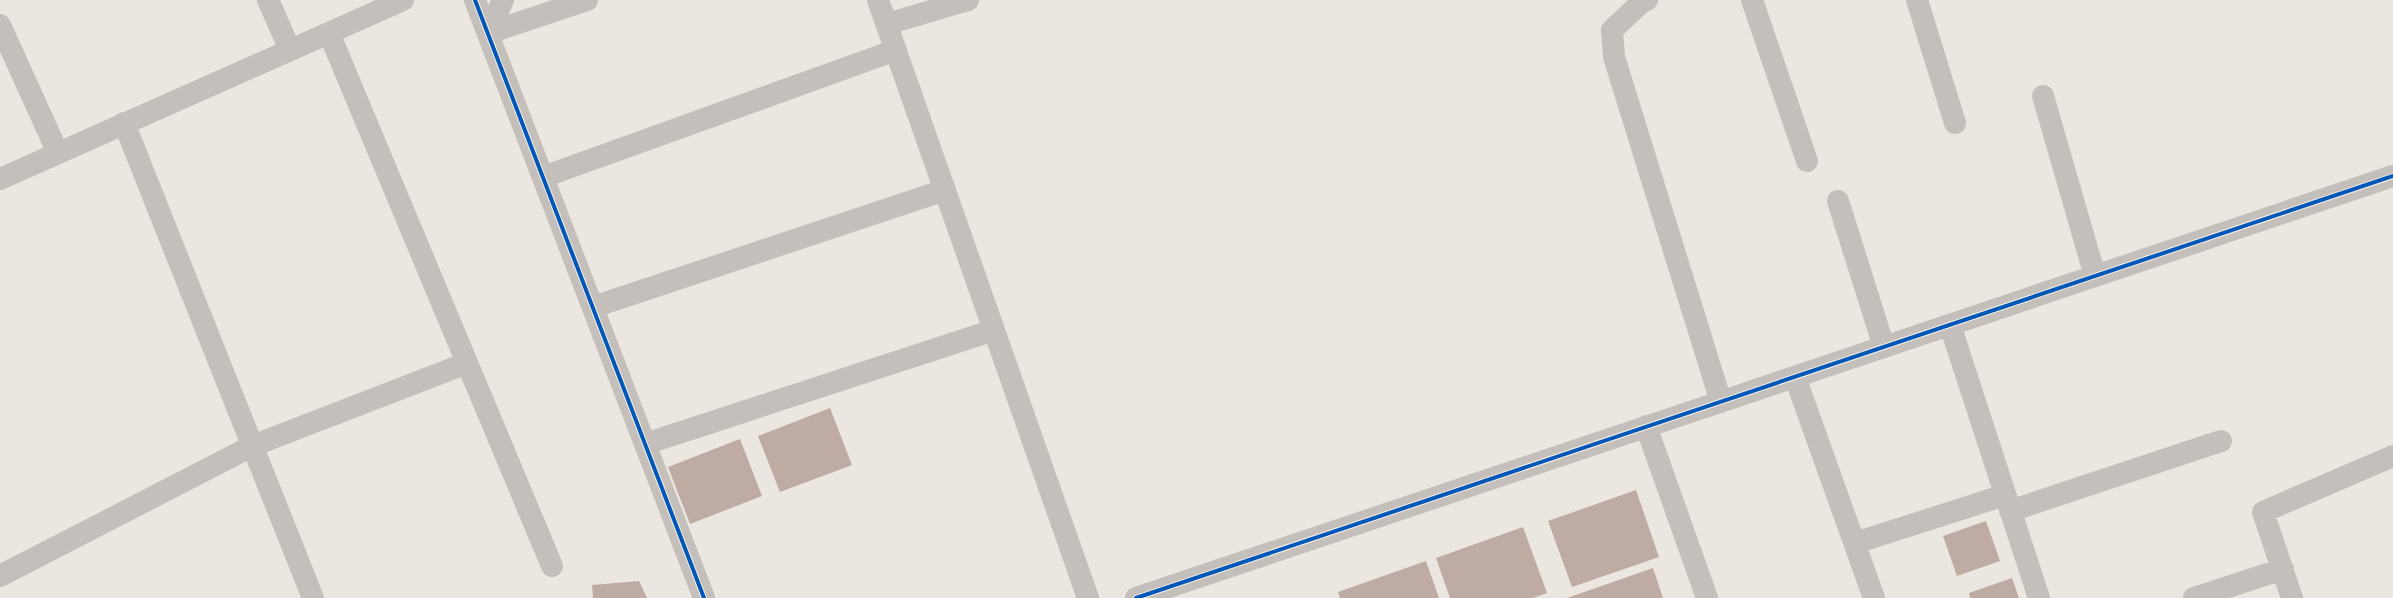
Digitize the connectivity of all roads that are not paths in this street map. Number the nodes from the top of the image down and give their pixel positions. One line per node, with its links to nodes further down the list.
1 (268, 0): 15 (street)
2 (403, 0): 13 (street)
3 (475, 0): 14 (street)
4 (503, 0): 14 (street)
5 (587, 0): 14 (street)
6 (878, 0): 11 (street)
7 (968, 0): 11 (street)
8 (1752, 0): 21 (street)
9 (1917, 0): 19 (street)
10 (1643, 1): 34 (street)
11 (887, 24): 16 (street)
12 (0, 25): 20 (street)
13 (329, 33): 15 (street); 32 (street)
14 (488, 33): 23 (street)
15 (290, 50): 18 (street)
16 (896, 50): 23 (street); 25 (street)
17 (2043, 96): 27 (street)
18 (124, 123): 20 (street); 38 (street)
19 (1955, 123)
20 (58, 153): 24 (street)
21 (1807, 161)
22 (2393, 176): 27 (street)
23 (543, 177): 28 (street)
24 (0, 179)
25 (945, 190): 28 (street); 30 (street)
26 (1838, 201): 31 (street)
27 (2095, 276): 29 (street)
28 (593, 307): 37 (street)
29 (1950, 325): 31 (street); 40 (street)
30 (994, 330): 37 (street); 47 (street)
31 (1884, 347): 33 (street)
32 (467, 362): 38 (street); 42 (street)
33 (1795, 376): 34 (street); 41 (street)
34 (1722, 402): 35 (street)
35 (1646, 426): 48 (street); 49 (street)
36 (2221, 441): 40 (street)
37 (645, 444): 46 (street)
38 (252, 446): 44 (street); 45 (street)
39 (2393, 456): 43 (street)
40 (2008, 503): 41 (street); 51 (street)
41 (1855, 543): 50 (street)
42 (552, 566)
43 (2282, 569): 52 (street); 53 (street)
44 (0, 576)
45 (313, 598)
46 (704, 598)
47 (1088, 598)
48 (1136, 598)
49 (1708, 598)
50 (1874, 598)
51 (2039, 598)
52 (2194, 598)
53 (2292, 598)

